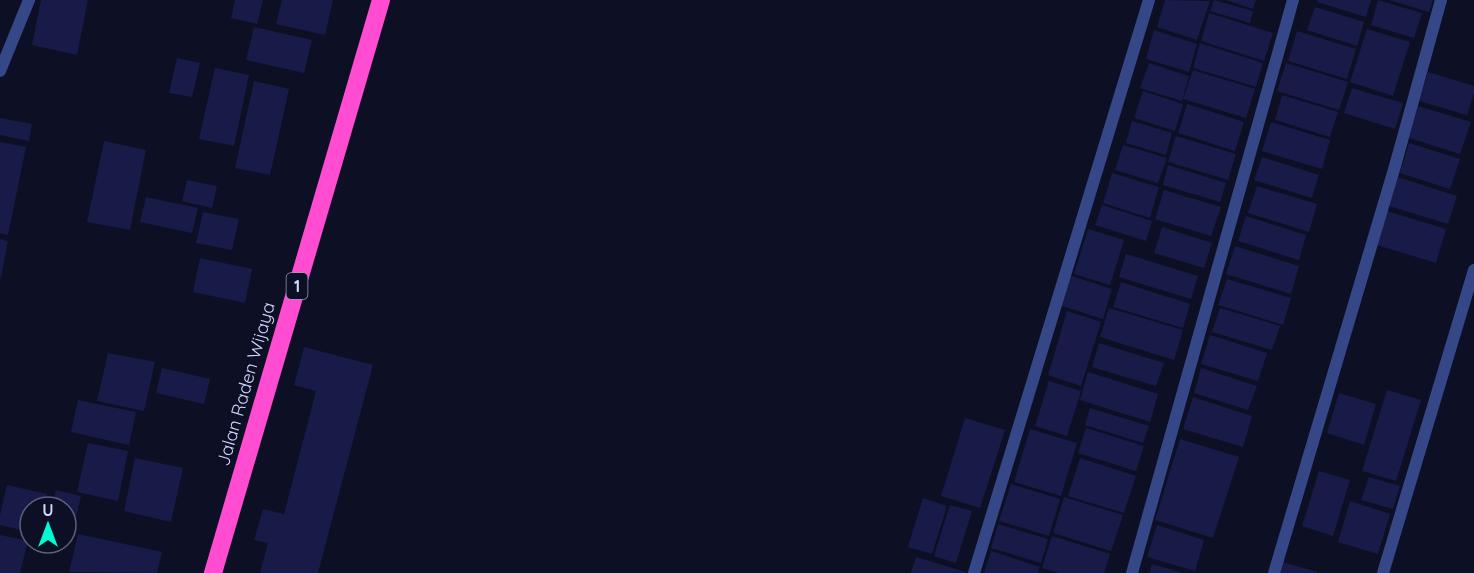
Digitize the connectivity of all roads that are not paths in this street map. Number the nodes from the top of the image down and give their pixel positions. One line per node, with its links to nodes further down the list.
1 (28, 0): 6 (street)
2 (381, 0): 8 (highway, Jalan Raden Wijaya / 1)
3 (1149, 0): 9 (street)
4 (1293, 0): 10 (street)
5 (1441, 0): 11 (street)
6 (0, 71)
7 (1474, 270): 12 (street)
8 (213, 573)
9 (974, 573)
10 (1132, 573)
11 (1274, 573)
12 (1383, 573)

